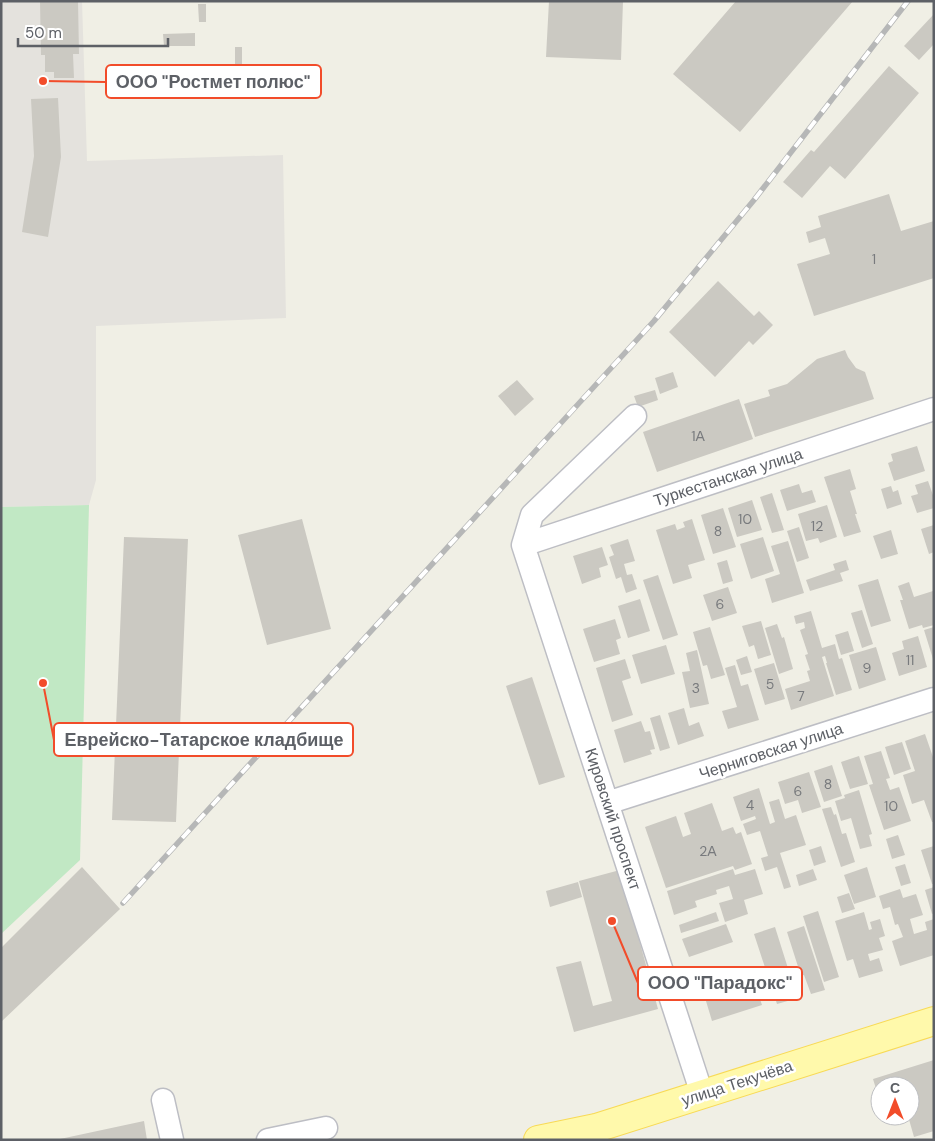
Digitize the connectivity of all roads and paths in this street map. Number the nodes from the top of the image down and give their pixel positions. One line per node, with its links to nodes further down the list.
1 (934, 409): 3 (street, Туркестанская улица)
2 (634, 416): 3 (street)
3 (523, 545): 5 (street, Кировский проспект)
4 (934, 699): 5 (street, Черниговская улица)
5 (607, 803): 7 (street, Кировский проспект)
6 (934, 1021): 7 (main road, улица Текучёва)
7 (702, 1094): 12 (main road, улица Текучёва)
8 (163, 1100): 10 (street)
9 (326, 1128): 11 (street)
10 (172, 1140)
11 (268, 1140)
12 (538, 1140)

